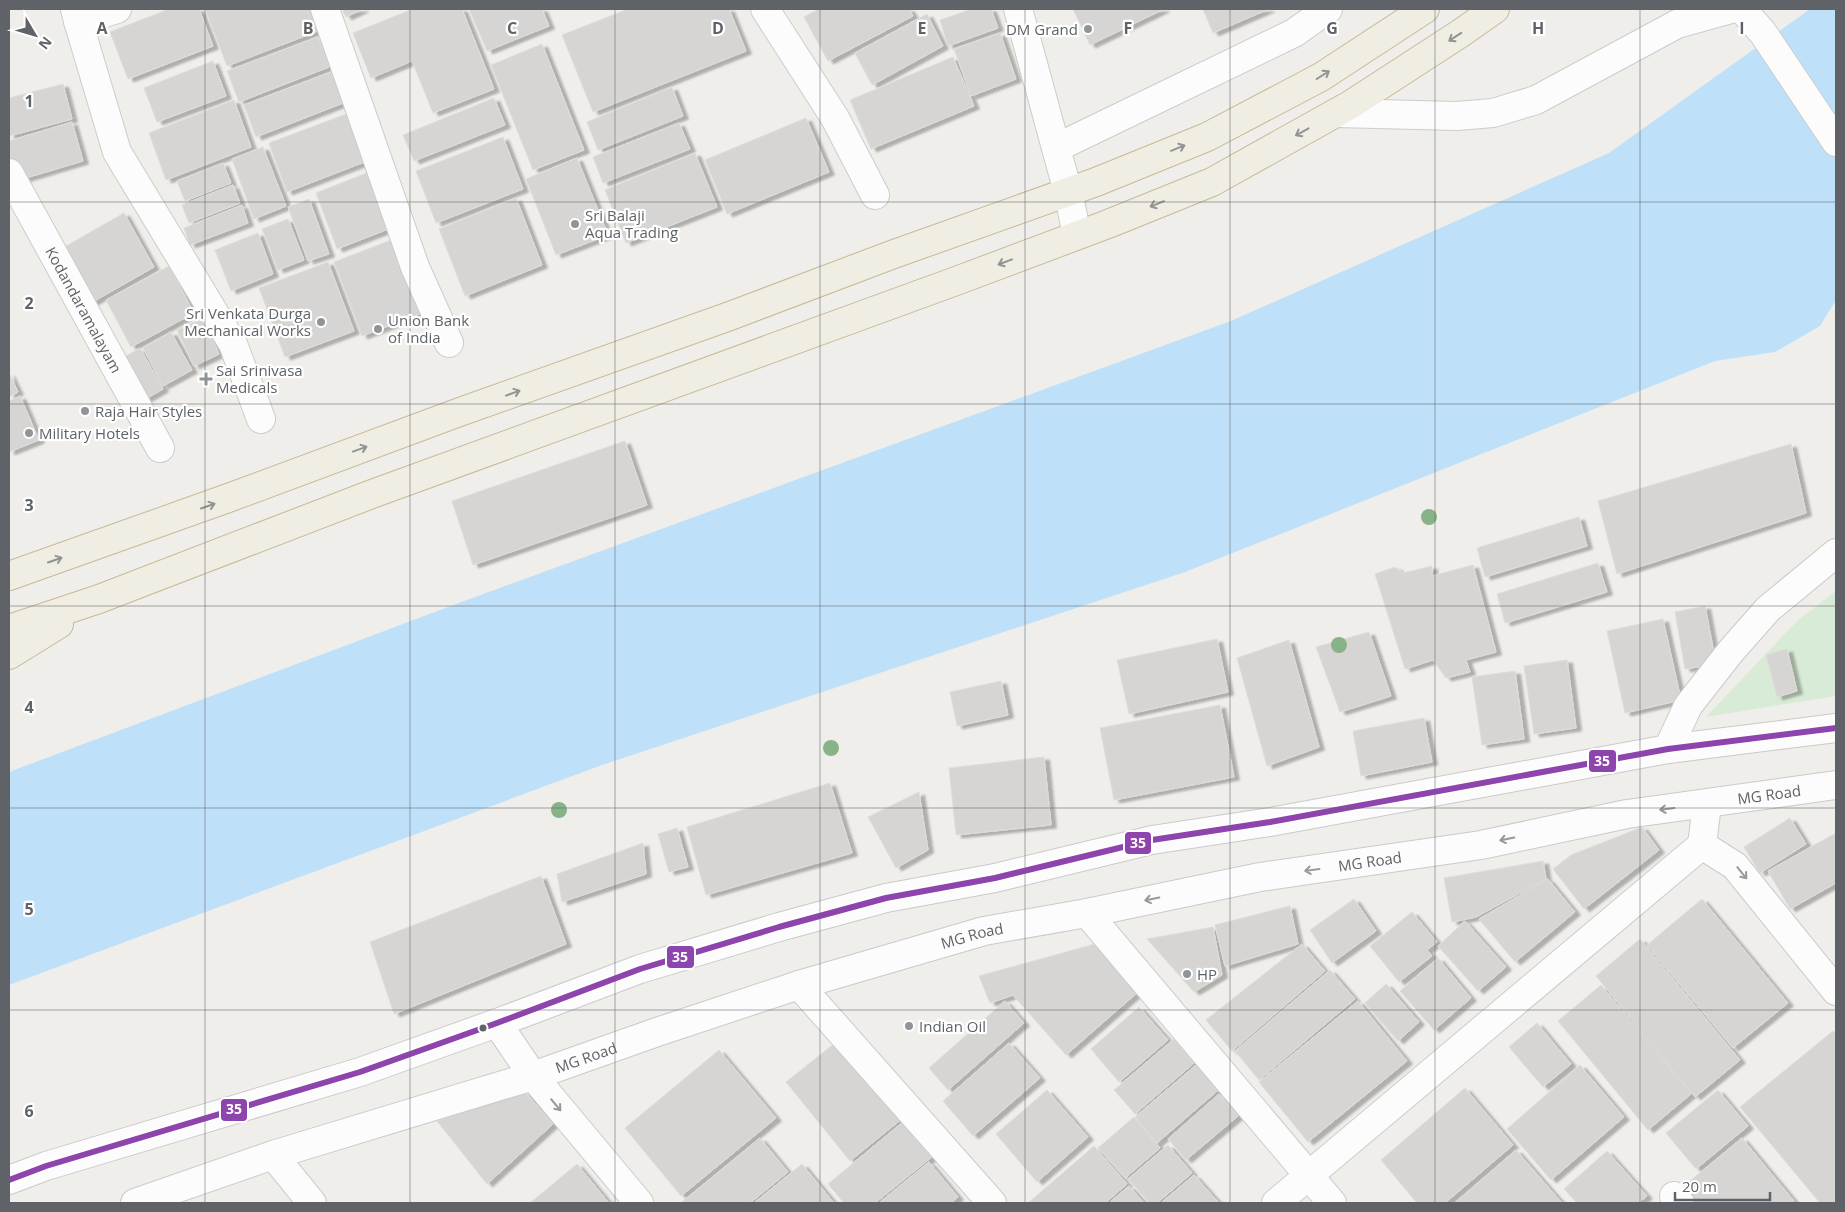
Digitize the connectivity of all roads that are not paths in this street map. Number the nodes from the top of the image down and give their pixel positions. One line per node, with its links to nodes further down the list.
1 (117, 9): 10 (street)
2 (325, 9): 18 (street)
3 (765, 9): 16 (street)
4 (1018, 9): 13 (street)
5 (1328, 9): 13 (street)
6 (1425, 9): 15 (highway, one-way to 6)
7 (1495, 9): 11 (highway, one-way to 11)
8 (1731, 9): 11 (street)
9 (1742, 9): 12 (street)
10 (76, 15): 19 (street)
11 (1336, 113): 17 (highway, one-way to 17)
12 (1836, 142)
13 (1056, 148): 15 (street)
14 (9, 173): 20 (street, Kodandaramalayam)
15 (1068, 192): 17 (street); 22 (highway, one-way to 15)
16 (875, 195)
17 (1078, 235): 23 (highway, one-way to 23)
18 (449, 343)
19 (261, 419)
20 (160, 448)
21 (1836, 553): 27 (street)
22 (9, 576)
23 (99, 599): 24 (highway); 25 (highway)
24 (9, 629)
25 (9, 655)
26 (1836, 728): 27 (street)
27 (1668, 749): 34 (street)
28 (1836, 785): 29 (street, MG Road)
29 (1707, 804): 30 (street); 31 (street, MG Road, one-way to 31)
30 (1702, 845): 33 (street, one-way to 33); 37 (street)
31 (1087, 913): 32 (street, MG Road); 37 (street)
32 (799, 985): 35 (street, MG Road); 42 (street)
33 (1836, 991)
34 (496, 1023): 35 (street); 38 (street)
35 (533, 1076): 36 (street, MG Road); 41 (street, one-way to 41)
36 (273, 1156): 39 (street, MG Road); 40 (street)
37 (1309, 1176): 43 (street); 44 (street)
38 (9, 1180)
39 (135, 1203)
40 (312, 1203)
41 (639, 1203)
42 (992, 1203)
43 (1276, 1203)
44 (1332, 1203)

